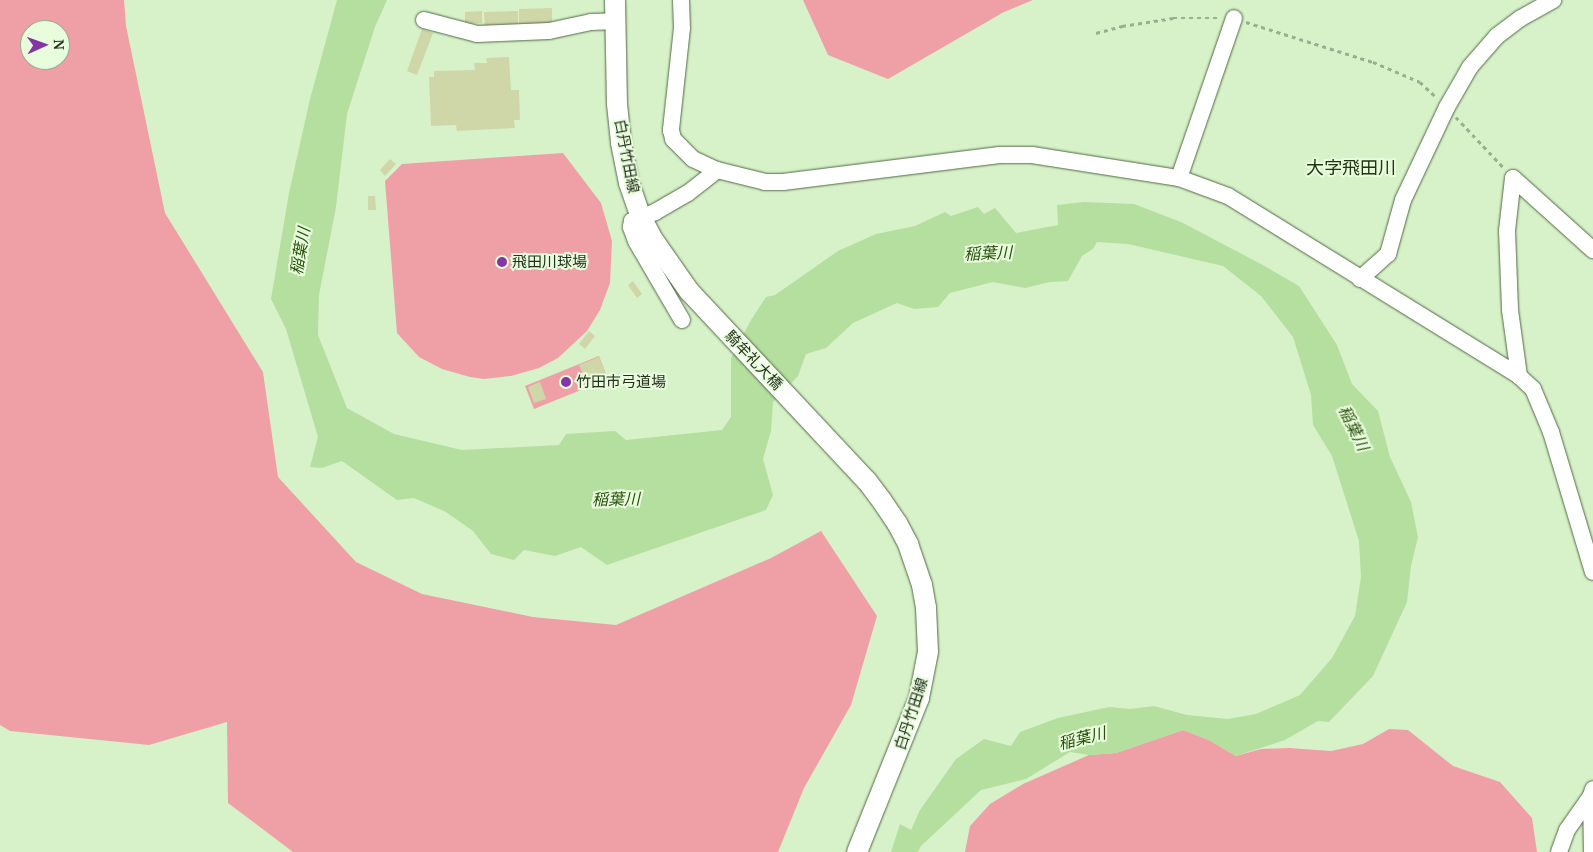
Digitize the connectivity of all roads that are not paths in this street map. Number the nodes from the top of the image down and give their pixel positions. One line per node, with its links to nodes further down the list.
1 (615, 0): 6 (main road, 白丹竹田線)
2 (681, 0): 7 (street)
3 (1553, 0): 11 (street)
4 (1234, 18): 8 (street)
5 (424, 20): 6 (street)
6 (616, 21): 9 (main road, 白丹竹田線)
7 (717, 170): 8 (street); 9 (street)
8 (1179, 178): 11 (street)
9 (641, 217): 12 (main road, 白丹竹田線); 13 (street)
10 (1593, 250): 14 (street)
11 (1360, 279): 14 (street)
12 (714, 318): 15 (main road, 騎牟礼大橋)
13 (682, 320)
14 (1519, 376): 16 (street)
15 (794, 402): 18 (main road, 白丹竹田線)
16 (1593, 572)
17 (1592, 792): 19 (street); 20 (street)
18 (858, 852)
19 (1559, 852)
20 (1592, 852)

